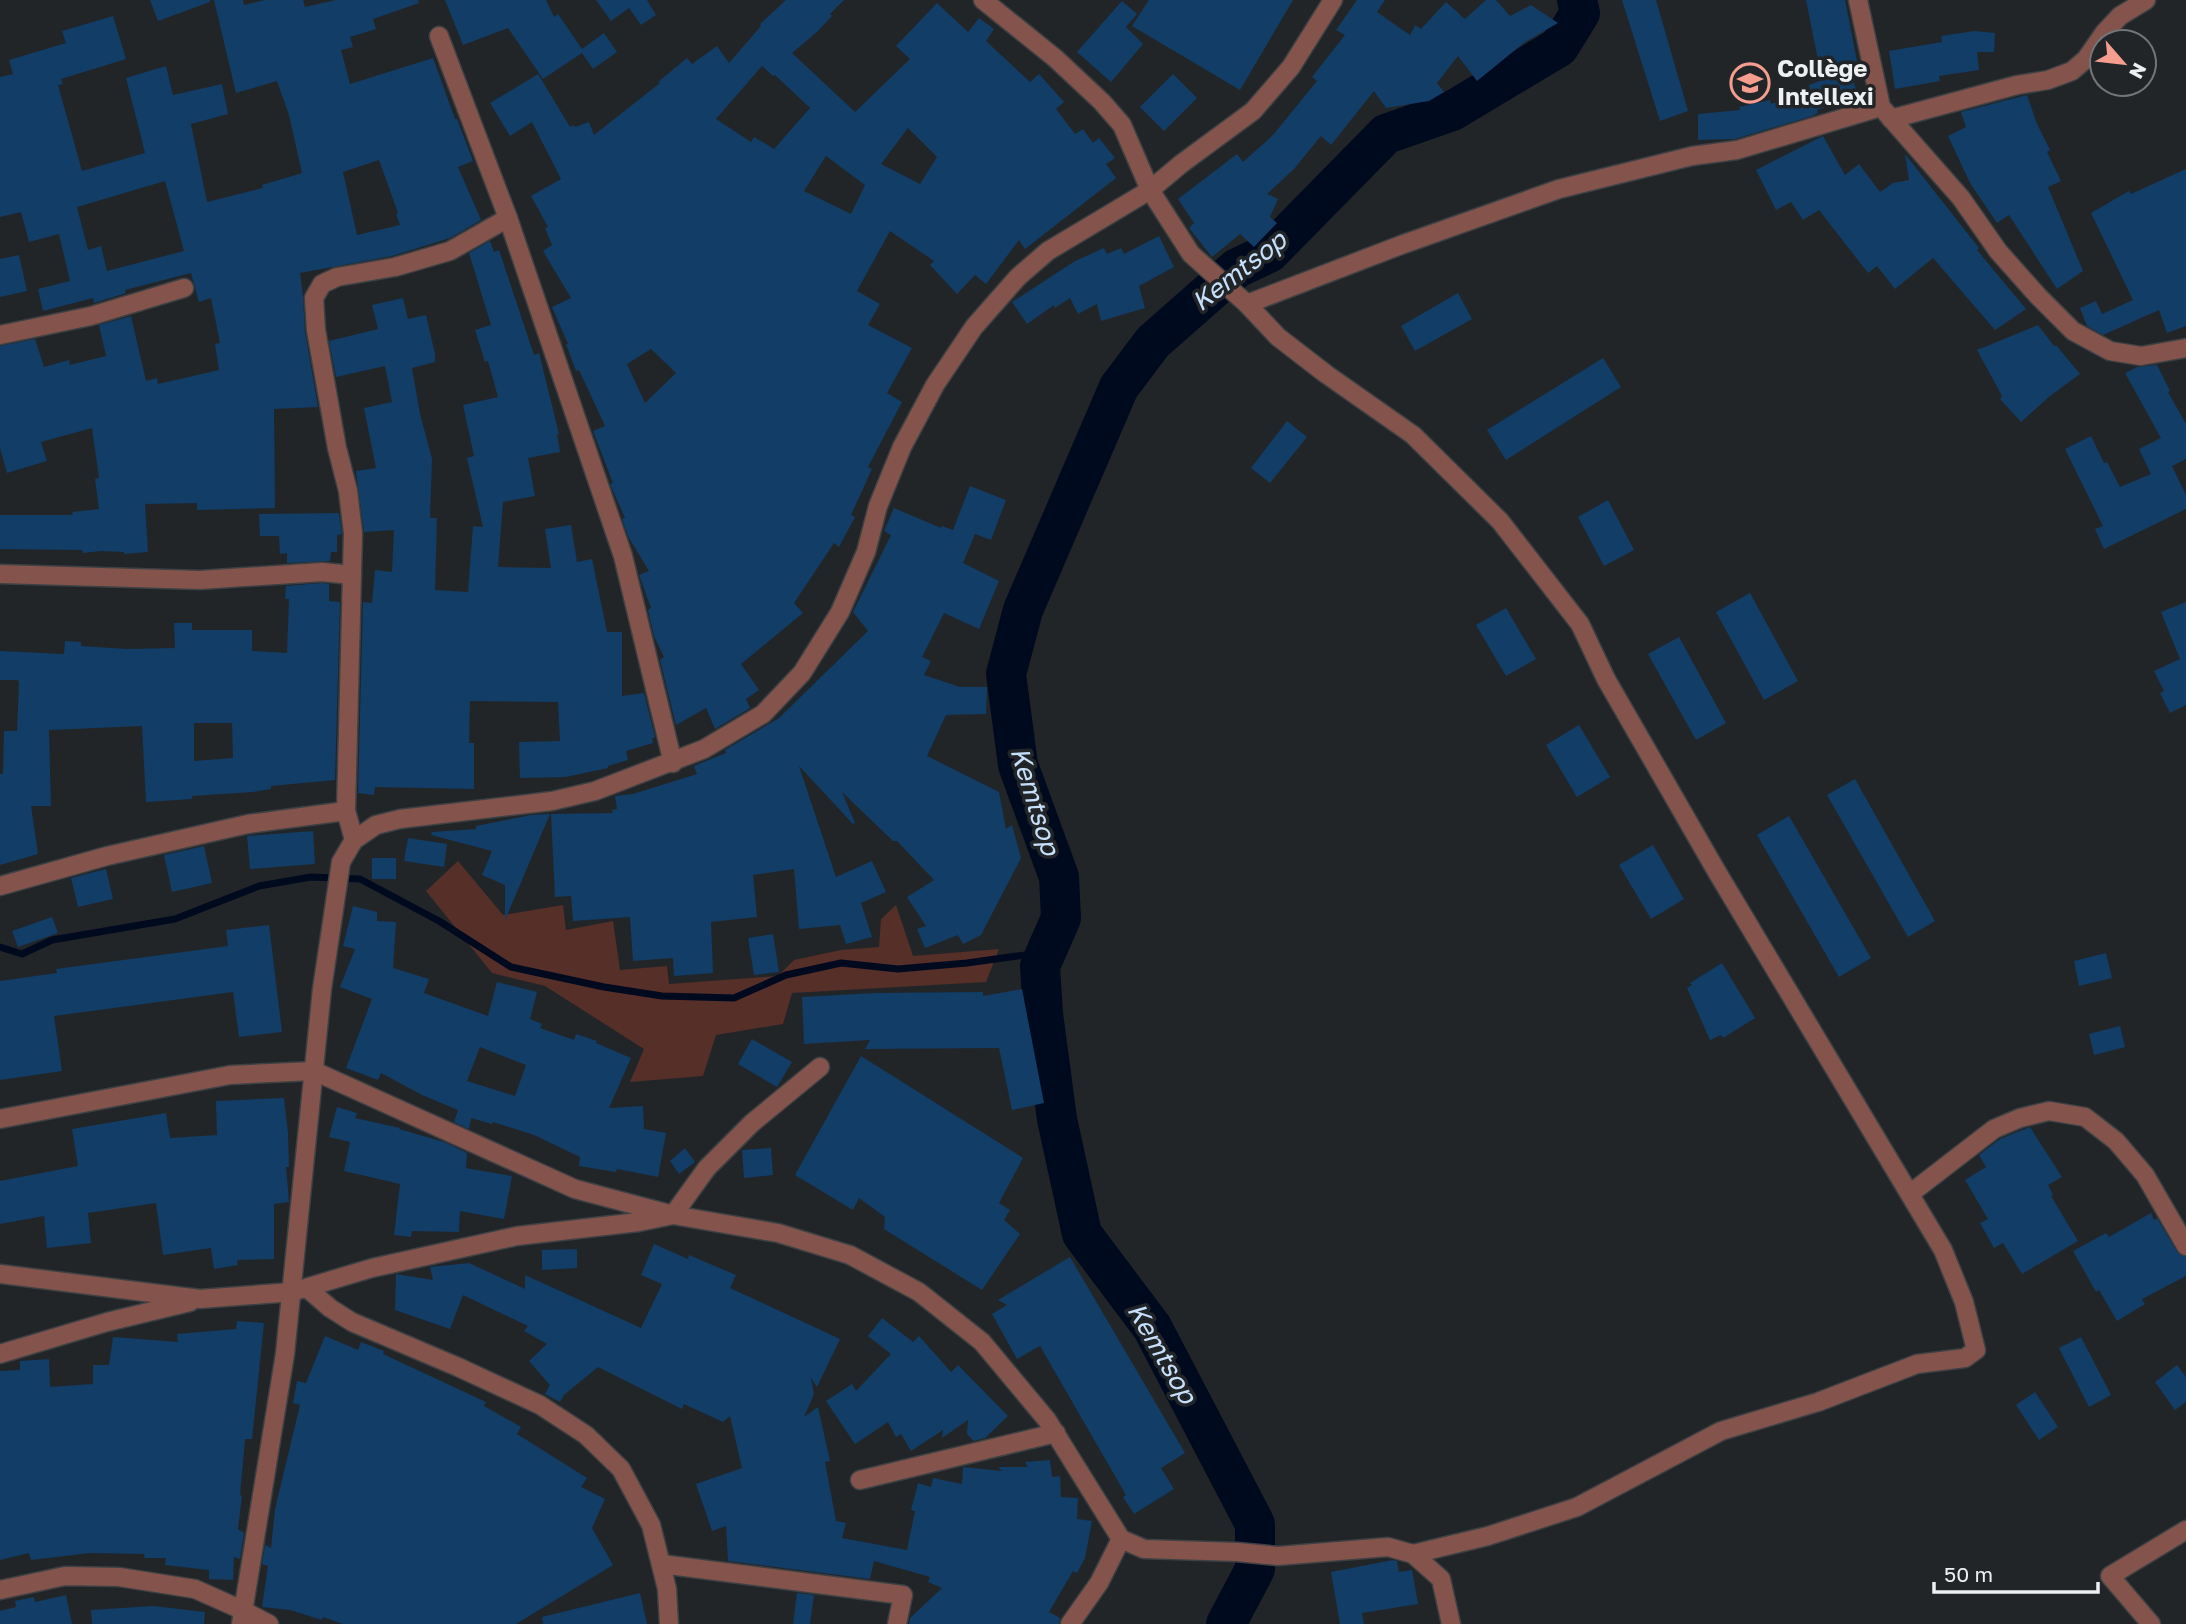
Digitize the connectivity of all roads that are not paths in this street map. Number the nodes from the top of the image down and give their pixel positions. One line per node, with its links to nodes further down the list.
1 (982, 0): 7 (street)
2 (1333, 0): 7 (street)
3 (1858, 0): 6 (street)
4 (2146, 0): 6 (street)
5 (439, 36): 8 (street)
6 (1886, 113): 10 (street); 12 (street)
7 (1150, 190): 10 (street); 15 (street)
8 (508, 218): 14 (street); 15 (street)
9 (184, 288): 11 (street)
10 (1241, 300): 22 (street)
11 (0, 335)
12 (2182, 354)
13 (0, 574): 14 (street)
14 (352, 575): 16 (street)
15 (673, 763): 17 (street)
16 (346, 811): 17 (street); 18 (street)
17 (354, 840): 20 (street)
18 (0, 886)
19 (820, 1067): 23 (street)
20 (314, 1071): 21 (street); 23 (street); 26 (street)
21 (0, 1119)
22 (1911, 1193): 24 (street); 33 (street)
23 (673, 1214): 26 (street); 29 (street)
24 (2186, 1246)
25 (0, 1274): 27 (street)
26 (299, 1290): 27 (street); 34 (street); 36 (street)
27 (200, 1300): 28 (street)
28 (0, 1354)
29 (1056, 1433): 30 (street); 32 (street)
30 (859, 1480)
31 (2186, 1530): 42 (street)
32 (1121, 1539): 33 (street); 40 (street)
33 (1413, 1554): 41 (street)
34 (661, 1564): 38 (street); 39 (street)
35 (0, 1590): 36 (street)
36 (242, 1617): 37 (street)
37 (269, 1624)
38 (669, 1624)
39 (897, 1624)
40 (1070, 1624)
41 (1451, 1624)
42 (2151, 1624)

